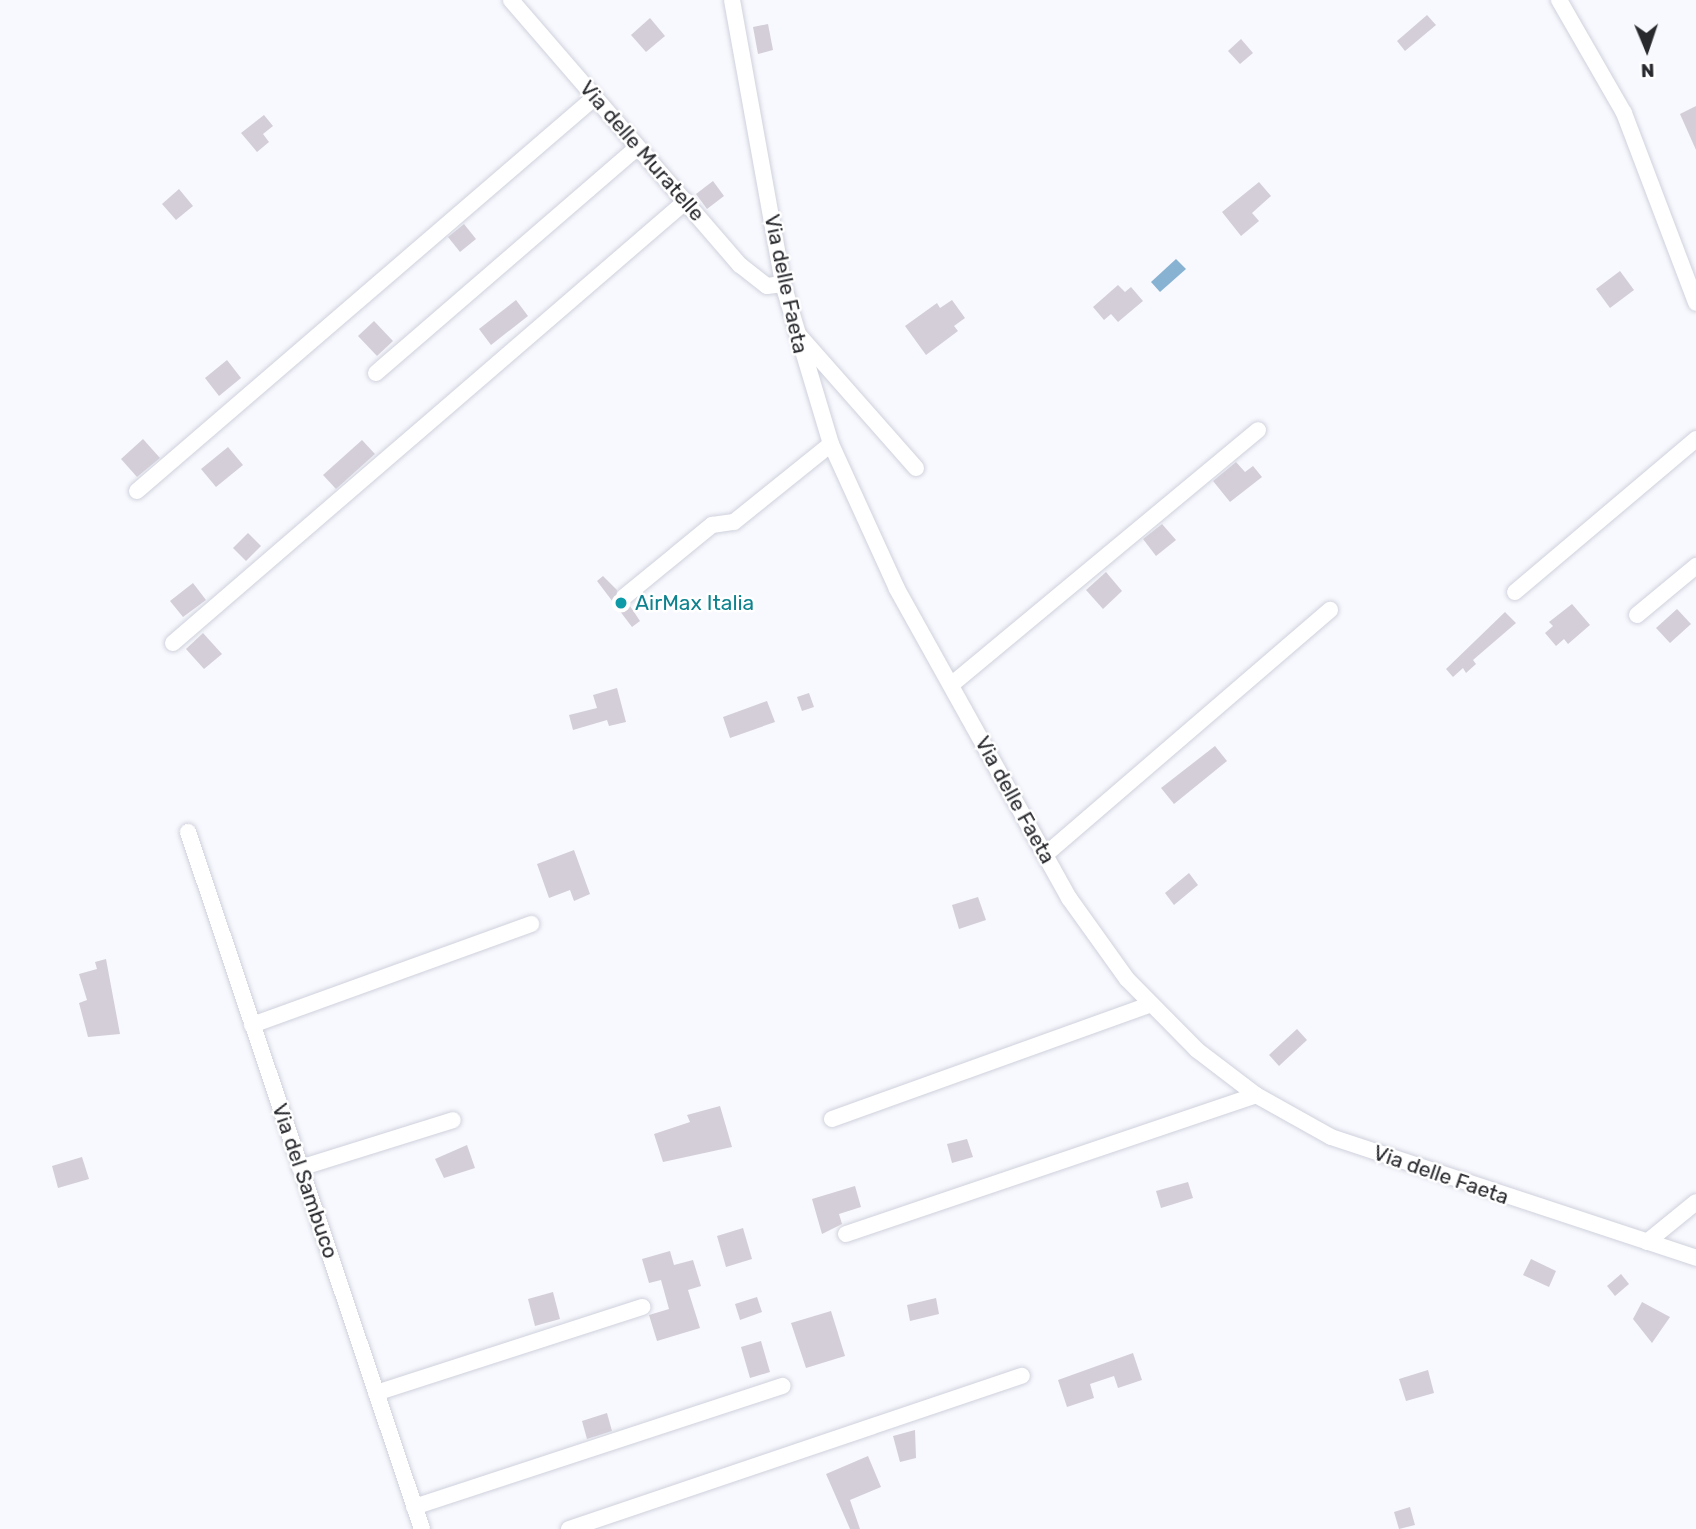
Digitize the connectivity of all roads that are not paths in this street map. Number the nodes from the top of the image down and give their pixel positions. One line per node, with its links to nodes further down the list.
1 (511, 0): 4 (street, Via delle Muratelle)
2 (732, 0): 7 (street, Via delle Faeta)
3 (1559, 0): 8 (street)
4 (595, 97): 5 (street, Via delle Muratelle); 15 (street)
5 (637, 148): 6 (street, Via delle Muratelle); 10 (street)
6 (686, 201): 7 (street, Via delle Muratelle); 21 (street)
7 (783, 284): 9 (street, Via delle Faeta)
8 (1696, 303)
9 (795, 331): 13 (street, Via delle Faeta); 14 (street)
10 (376, 373)
11 (1258, 430): 22 (street)
12 (1696, 439): 17 (street)
13 (831, 444): 18 (street); 22 (street, Via delle Faeta)
14 (916, 468)
15 (137, 491)
16 (1696, 566): 20 (street)
17 (1515, 592)
18 (624, 597)
19 (1330, 610): 24 (street)
20 (1637, 615)
21 (173, 643)
22 (951, 685): 24 (street, Via delle Faeta)
23 (188, 832): 27 (street, Via del Sambuco)
24 (1045, 855): 26 (street, Via delle Faeta)
25 (531, 924): 27 (street)
26 (1151, 1004): 28 (street, Via delle Faeta); 29 (street)
27 (252, 1025): 31 (street, Via del Sambuco)
28 (1256, 1095): 33 (street); 34 (street, Via delle Faeta)
29 (832, 1119)
30 (453, 1120): 31 (street)
31 (300, 1168): 39 (street, Via del Sambuco)
32 (1696, 1202): 34 (street)
33 (846, 1234)
34 (1647, 1242): 35 (street, Via delle Faeta)
35 (1696, 1258)
36 (642, 1307): 39 (street)
37 (1022, 1376): 42 (street)
38 (783, 1385): 40 (street)
39 (376, 1393): 40 (street, Via del Sambuco)
40 (414, 1507): 41 (street, Via del Sambuco)
41 (422, 1529)
42 (569, 1529)

